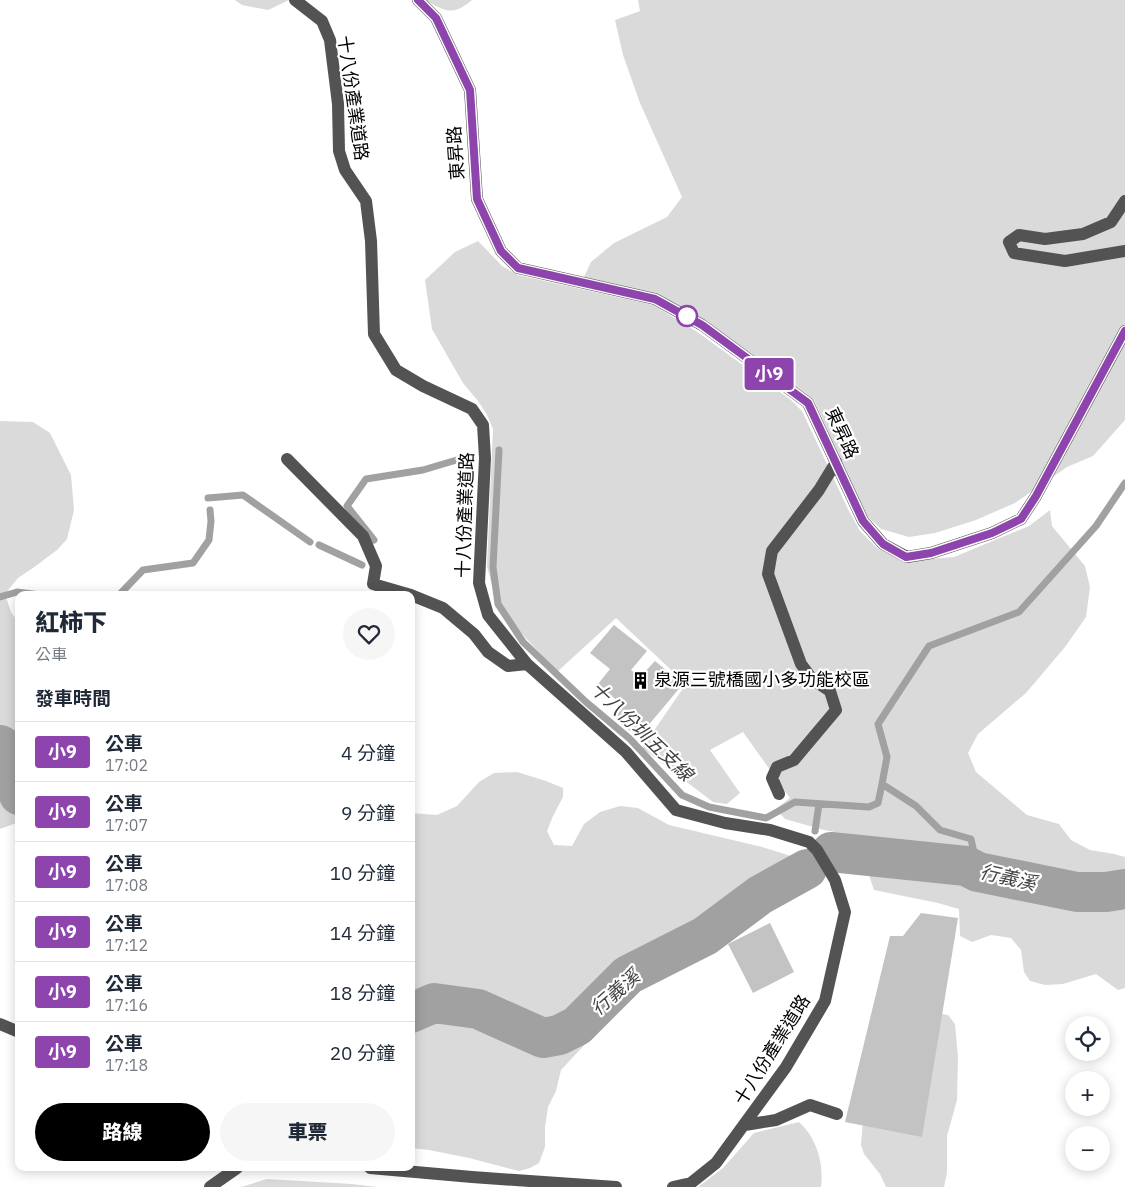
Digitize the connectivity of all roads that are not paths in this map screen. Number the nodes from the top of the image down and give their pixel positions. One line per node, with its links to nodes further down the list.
1 (295, 0): 10 (street, 十八份產業道路)
2 (418, 0): 7 (street, 東昇路)
3 (1125, 201): 4 (street)
4 (1125, 251)
5 (1125, 331): 7 (street, 東昇路)
6 (287, 459): 8 (street)
7 (836, 462): 11 (street)
8 (397, 591)
9 (415, 597): 10 (street)
10 (527, 664): 15 (street, 十八份產業道路)
11 (779, 794)
12 (0, 1024): 13 (street)
13 (15, 1030)
14 (837, 1114): 15 (street)
15 (745, 1125): 20 (street, 十八份產業道路)
16 (233, 1171): 18 (street)
17 (404, 1171): 19 (street)
18 (210, 1187)
19 (616, 1187)
20 (673, 1187)

